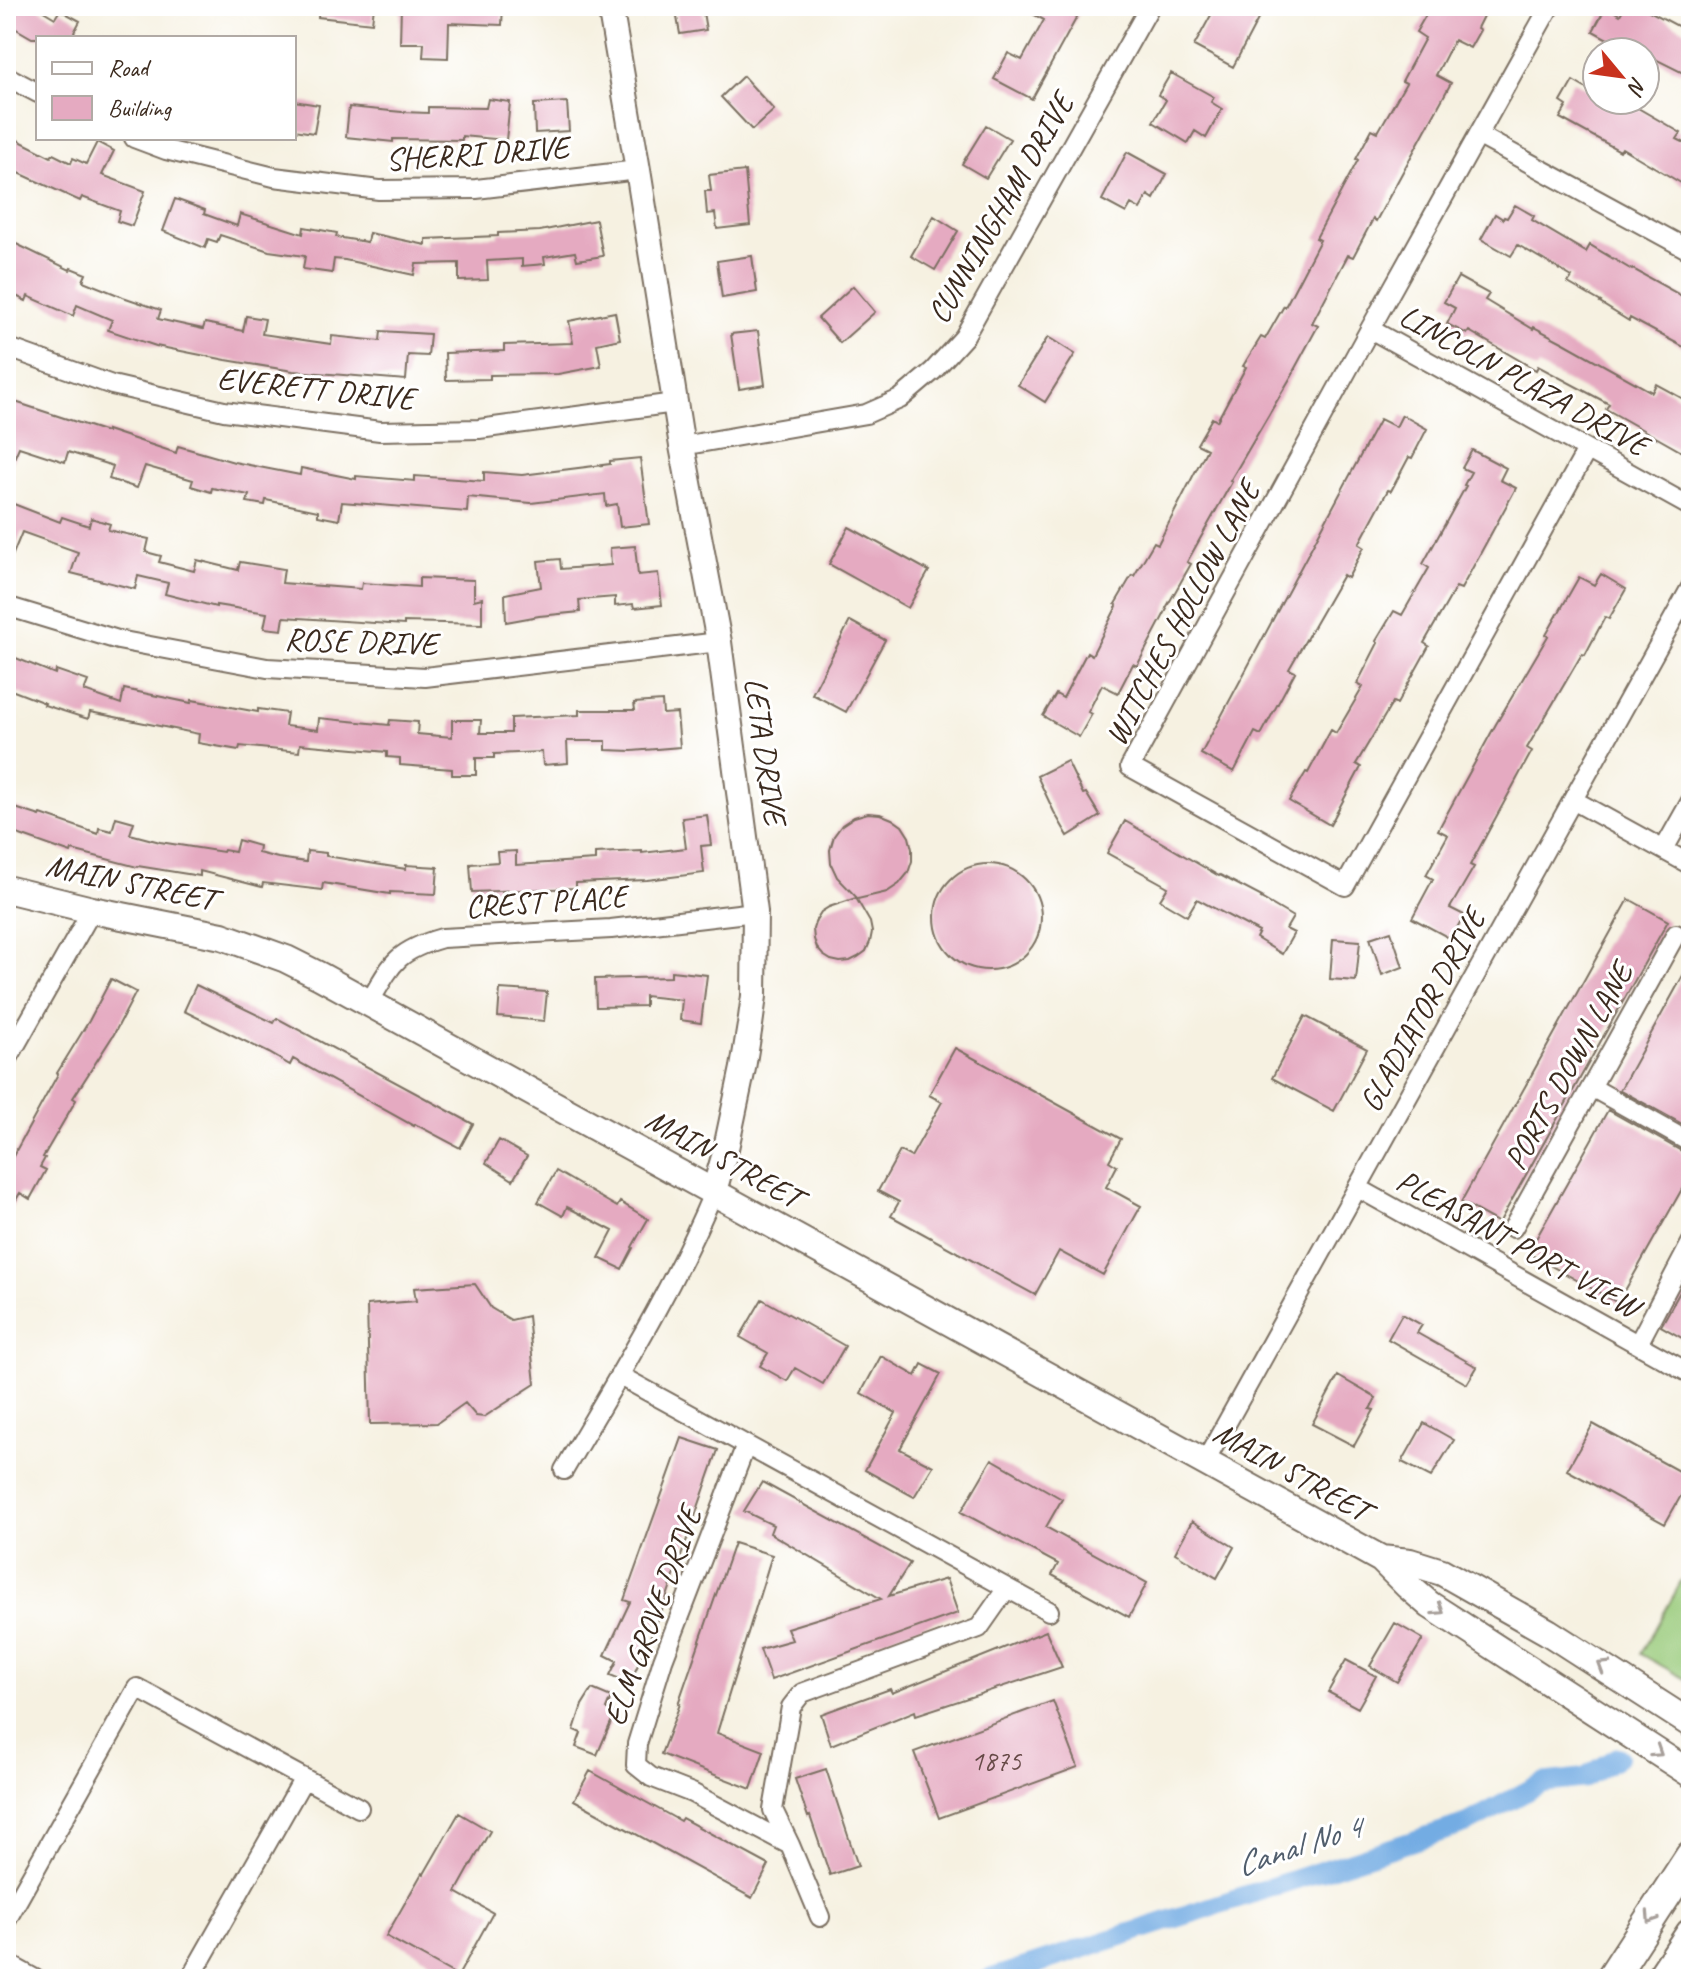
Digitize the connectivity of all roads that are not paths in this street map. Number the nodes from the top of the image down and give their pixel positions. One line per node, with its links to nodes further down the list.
1 (610, 6): 8 (street, LETA DRIVE)
2 (1150, 6): 13 (street, CUNNINGHAM DRIVE)
3 (1550, 6): 6 (street, WITCHES HOLLOW LANE)
4 (6, 76): 5 (street)
5 (36, 92)
6 (1478, 135): 9 (street); 10 (street, WITCHES HOLLOW LANE)
7 (139, 140): 8 (street, SHERRI DRIVE)
8 (638, 170): 12 (street, LETA DRIVE)
9 (1691, 251)
10 (1370, 329): 14 (street, LINCOLN PLAZA DRIVE); 14 (street, WITCHES HOLLOW LANE)
11 (6, 347): 12 (street, EVERETT DRIVE)
12 (675, 403): 13 (street, LETA DRIVE)
13 (682, 446): 18 (street, LETA DRIVE)
14 (1587, 450): 15 (street, LINCOLN PLAZA DRIVE)
15 (1691, 507)
16 (1691, 587): 19 (street, GLADIATOR DRIVE)
17 (6, 606): 18 (street, ROSE DRIVE)
18 (719, 642): 25 (street, LETA DRIVE)
19 (1573, 800): 21 (street); 31 (street, GLADIATOR DRIVE)
20 (1691, 801): 21 (street)
21 (1664, 849): 22 (street)
22 (1691, 865)
23 (6, 889): 24 (main road, MAIN STREET)
24 (92, 910): 27 (main road, MAIN STREET); 28 (street)
25 (755, 912): 27 (street, CREST PLACE); 32 (street, LETA DRIVE)
26 (1676, 934): 29 (street, PORTS DOWN LANE)
27 (369, 1003): 32 (main road, MAIN STREET)
28 (6, 1062)
29 (1591, 1087): 30 (street); 33 (street, PORTS DOWN LANE)
30 (1691, 1143)
31 (1358, 1188): 35 (street, PLEASANT PORT VIEW); 39 (street, GLADIATOR DRIVE)
32 (714, 1191): 37 (street, LETA DRIVE); 39 (main road, MAIN STREET)
33 (1513, 1228)
34 (1691, 1243): 35 (street)
35 (1638, 1344): 36 (street, PLEASANT PORT VIEW)
36 (1691, 1374)
37 (620, 1376): 38 (street); 40 (street, LETA DRIVE)
38 (746, 1445): 42 (street); 48 (street, ELM GROVE DRIVE)
39 (1205, 1462): 41 (main road, MAIN STREET)
40 (564, 1470)
41 (1381, 1559): 44 (main road, MAIN STREET, one-way to 41); 45 (main road, MAIN STREET, one-way to 45)
42 (1007, 1588): 43 (street); 48 (street)
43 (1049, 1611)
44 (1691, 1724)
45 (1691, 1774)
46 (304, 1778): 47 (street); 51 (street); 55 (street)
47 (359, 1808)
48 (790, 1845): 50 (street)
49 (1691, 1856): 56 (main road, one-way to 56)
50 (820, 1917)
51 (6, 1921)
52 (1691, 1934): 57 (main road)
53 (6, 1963): 54 (street)
54 (35, 1979)
55 (190, 1979)
56 (1611, 1979)
57 (1661, 1979)

